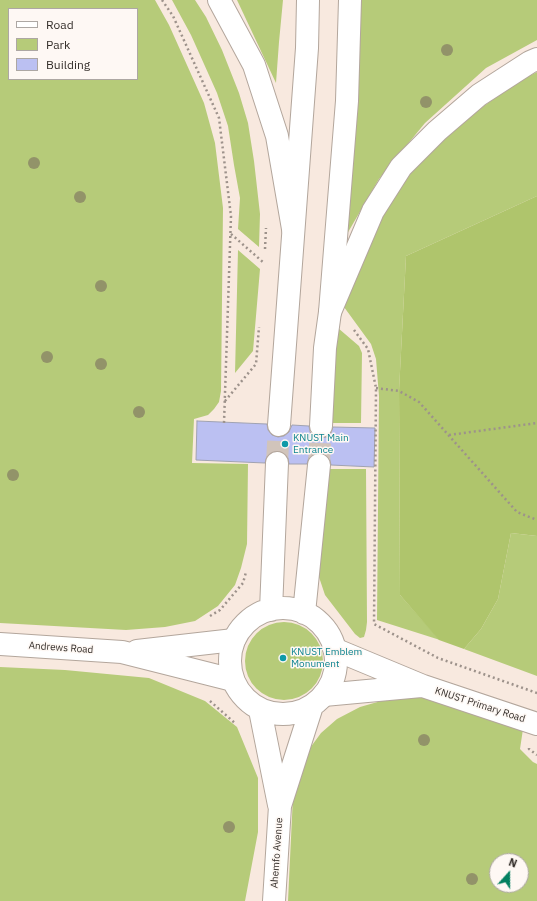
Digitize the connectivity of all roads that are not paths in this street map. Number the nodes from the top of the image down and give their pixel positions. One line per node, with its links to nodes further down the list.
1 (219, 0): 5 (main road)
2 (308, 0): 5 (main road)
3 (350, 0): 6 (main road)
4 (537, 59): 6 (main road)
5 (293, 229): 7 (main road)
6 (330, 312): 8 (main road)
7 (279, 424)
8 (321, 426)
9 (277, 463): 11 (main road)
10 (319, 465): 12 (main road)
11 (271, 610): 12 (main road); 13 (main road)
12 (304, 613): 15 (main road)
13 (234, 640): 16 (main road, Andrews Road); 17 (main road)
14 (0, 644): 16 (main road, Andrews Road)
15 (334, 649): 18 (main road, KNUST Primary Road); 19 (main road)
16 (122, 652): 17 (main road, Andrews Road)
17 (233, 680): 20 (main road)
18 (423, 686): 19 (main road); 21 (main road, KNUST Primary Road)
19 (318, 700): 20 (main road); 22 (main road)
20 (260, 710): 22 (main road)
21 (537, 724)
22 (280, 806): 23 (main road, Ahemfo Avenue)
23 (274, 901)

